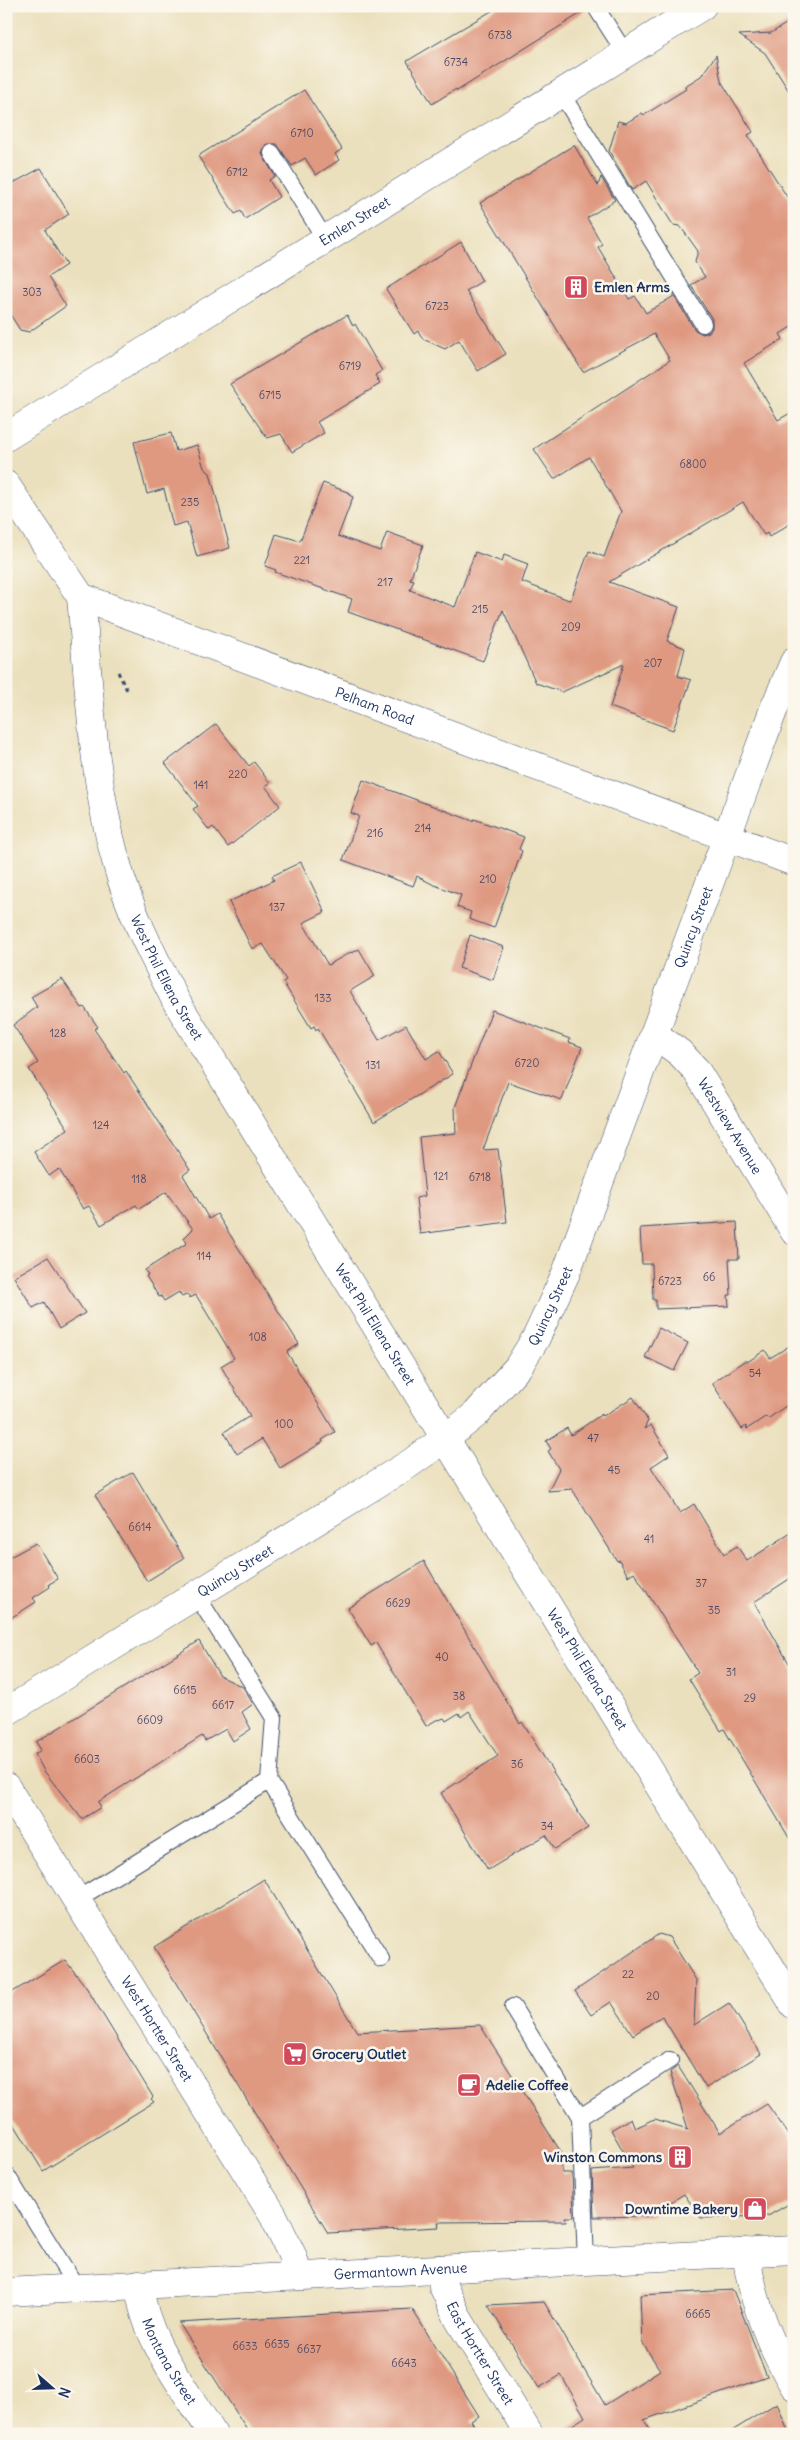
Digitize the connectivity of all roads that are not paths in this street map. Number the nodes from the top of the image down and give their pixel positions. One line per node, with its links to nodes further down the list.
1 (596, 6): 3 (lane)
2 (702, 6): 3 (street, Emlen Street)
3 (626, 53): 4 (street, Emlen Street)
4 (561, 93): 6 (street, Emlen Street); 7 (lane)
5 (272, 153): 6 (lane)
6 (325, 239): 8 (street, Emlen Street)
7 (703, 324)
8 (6, 437)
9 (6, 485): 10 (street)
10 (81, 597): 12 (street, Pelham Road); 16 (street, West Phil Ellena Street)
11 (794, 662): 12 (street, Quincy Street)
12 (727, 838): 13 (street, Pelham Road); 14 (street, Quincy Street)
13 (794, 862)
14 (654, 1034): 15 (street, Westview Avenue); 16 (street, Quincy Street)
15 (794, 1231)
16 (446, 1438): 17 (street, Quincy Street); 23 (street, West Phil Ellena Street)
17 (197, 1596): 18 (street, Quincy Street); 19 (lane)
18 (6, 1712)
19 (269, 1781): 21 (lane); 22 (lane)
20 (6, 1787): 21 (street, West Hortter Street)
21 (76, 1900): 32 (street, West Hortter Street)
22 (381, 1959)
23 (794, 2004)
24 (513, 2007): 26 (lane)
25 (670, 2060): 26 (lane)
26 (580, 2117): 30 (lane)
27 (6, 2174): 34 (lane)
28 (794, 2250): 29 (street, Germantown Avenue)
29 (746, 2252): 30 (street, Germantown Avenue); 36 (street)
30 (586, 2261): 31 (street, Germantown Avenue)
31 (440, 2269): 32 (street, Germantown Avenue); 38 (street, East Hortter Street)
32 (298, 2276): 33 (street, Germantown Avenue)
33 (139, 2284): 34 (street, Germantown Avenue); 37 (street, Montana Street)
34 (77, 2288): 35 (street, Germantown Avenue)
35 (6, 2292)
36 (794, 2386)
37 (213, 2434)
38 (529, 2434)

